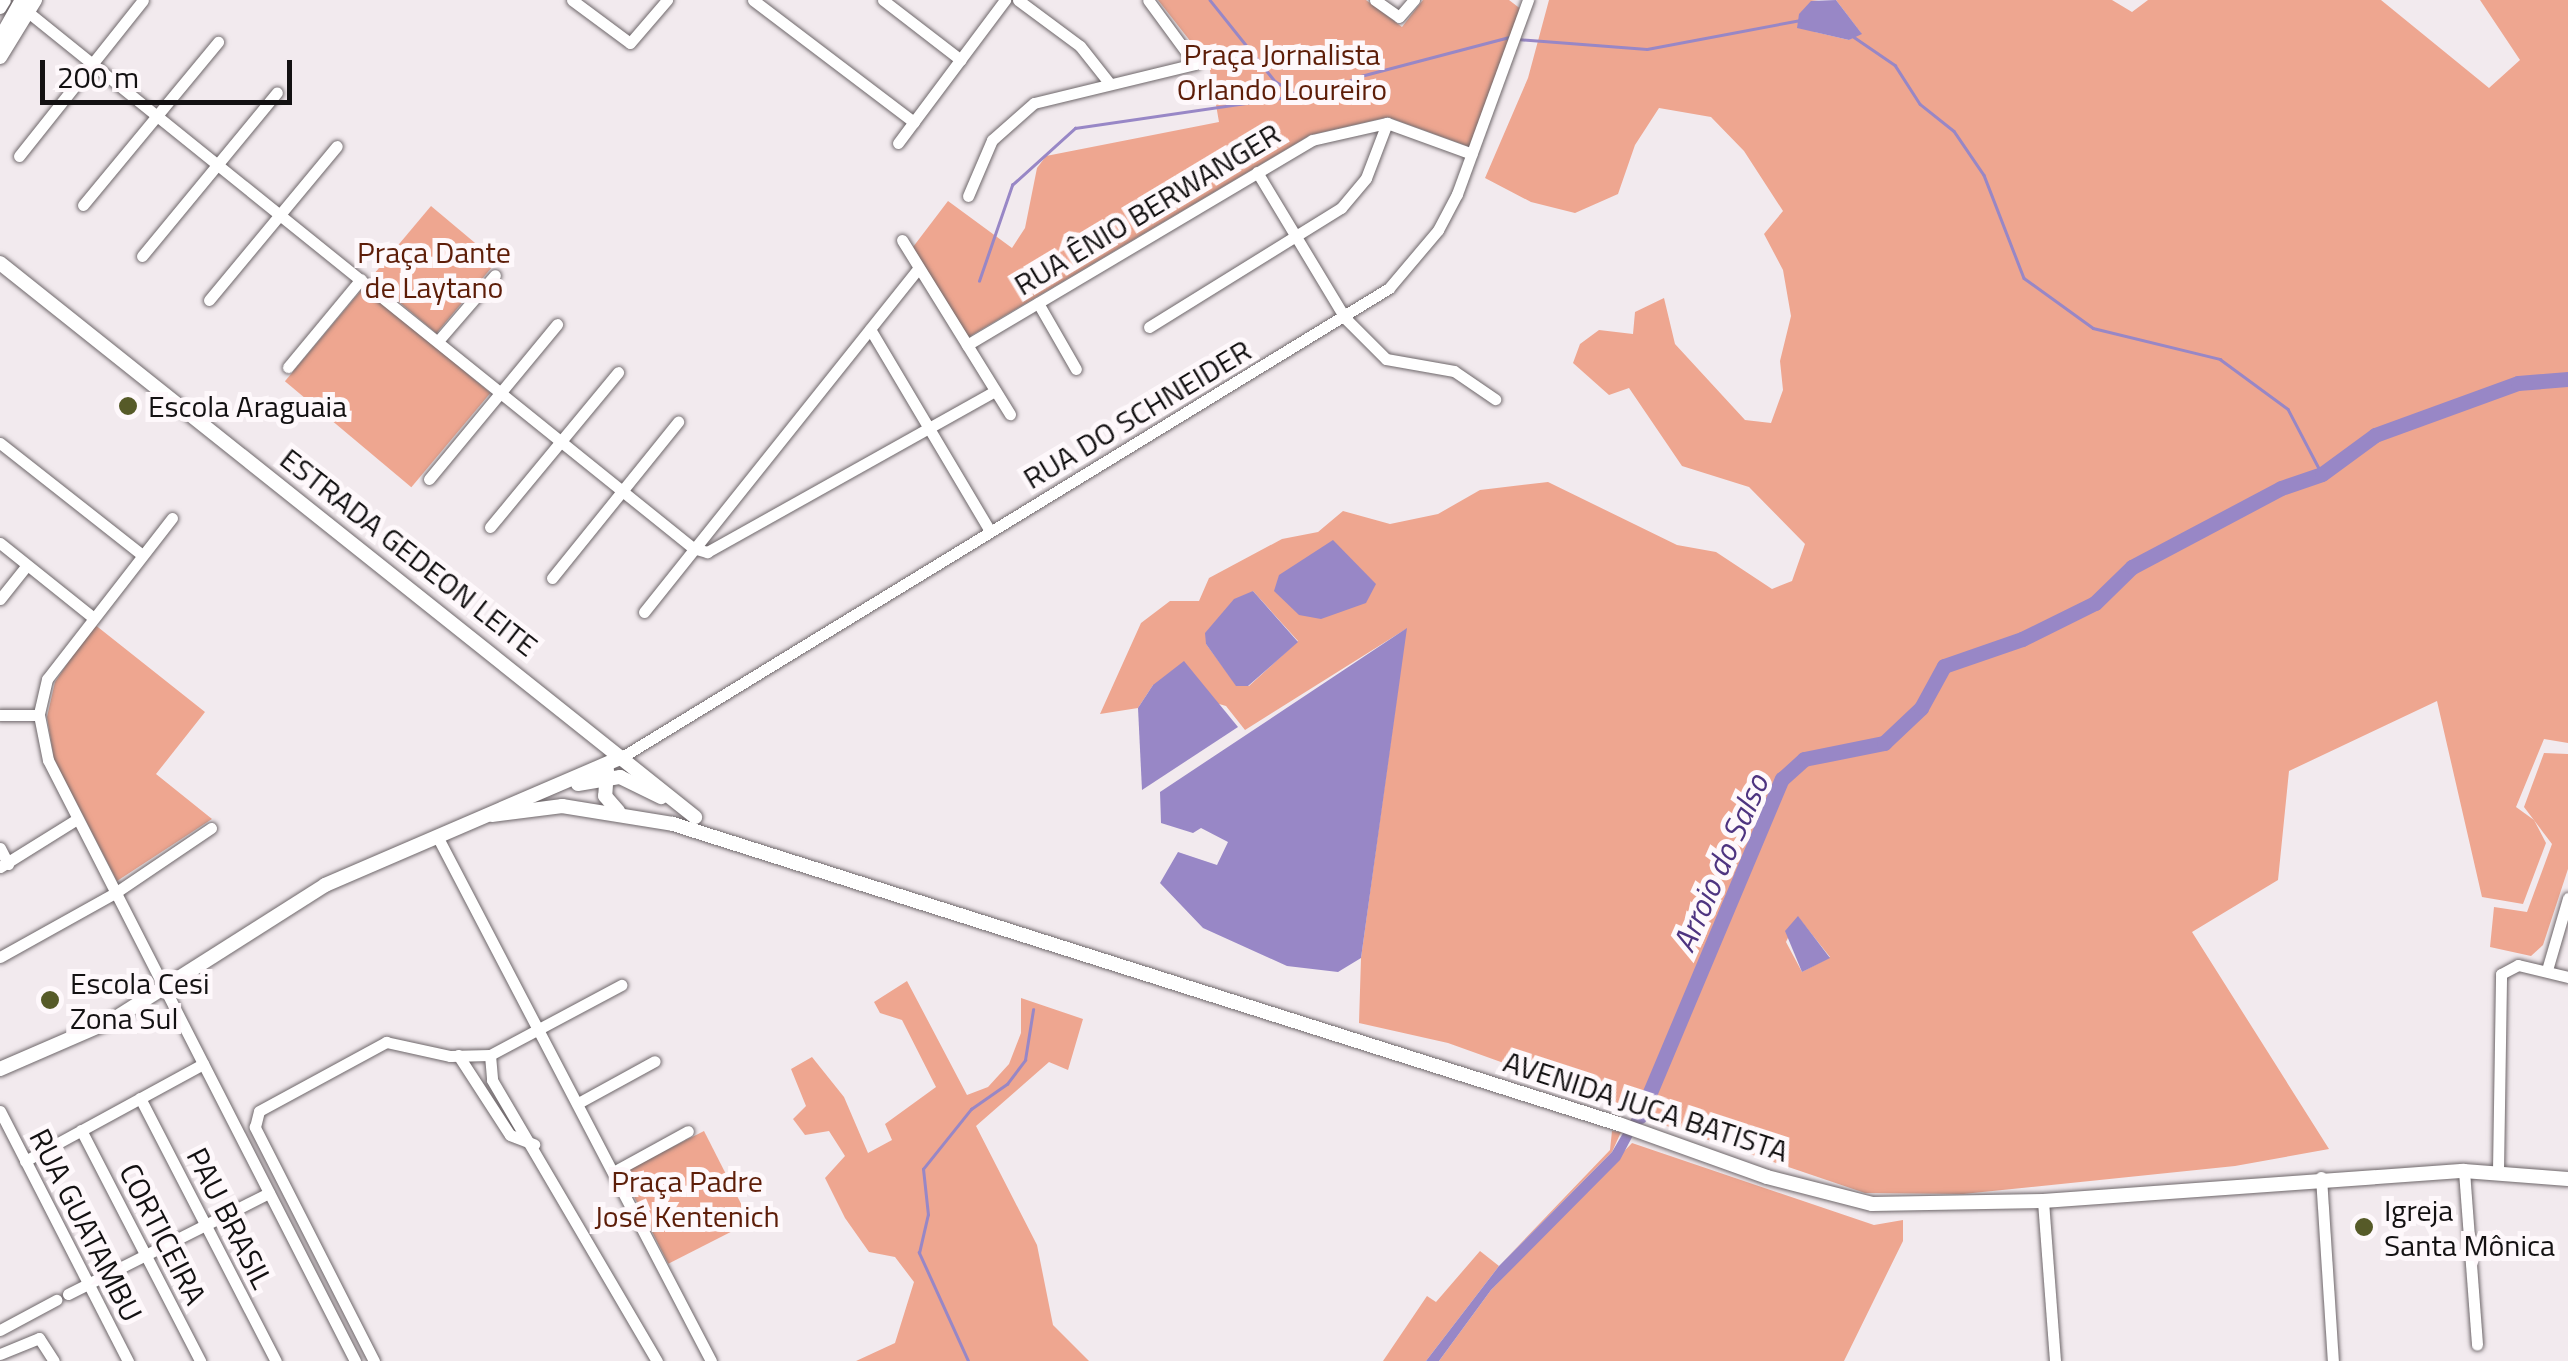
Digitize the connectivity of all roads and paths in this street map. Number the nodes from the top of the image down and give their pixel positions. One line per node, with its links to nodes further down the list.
1 (143, 0): 18 (street)
2 (667, 0): 12 (street)
3 (754, 0): 22 (street)
4 (883, 0): 17 (street)
5 (1005, 0): 17 (street)
6 (1018, 0): 19 (street)
7 (1148, 0): 19 (street)
8 (1375, 0): 9 (street)
9 (1414, 0)
10 (1526, 1): 26 (street, RUA DO SCHNEIDER)
11 (22, 3): 13 (street); 14 (main road); 16 (main road); 18 (street)
12 (566, 3)
13 (0, 8)
14 (0, 39)
15 (218, 42): 21 (street)
16 (0, 57)
17 (960, 60): 22 (street)
18 (95, 64): 21 (street); 27 (street)
19 (1110, 84): 30 (street)
20 (276, 92): 28 (street)
21 (158, 115): 28 (street); 31 (street)
22 (914, 122): 24 (street)
23 (1387, 123): 26 (street); 29 (street, RUA ÊNIO BERWANGER); 33 (street)
24 (898, 143)
25 (337, 146): 32 (street)
26 (1472, 154): 42 (street, RUA DO SCHNEIDER)
27 (19, 156)
28 (220, 164): 32 (street); 35 (street)
29 (1258, 172): 33 (street); 41 (street, RUA ÊNIO BERWANGER)
30 (968, 196)
31 (83, 205)
32 (281, 214): 39 (street); 40 (street)
33 (1297, 238): 42 (street); 44 (street)
34 (902, 240): 37 (street)
35 (142, 256)
36 (0, 263): 74 (main road, ESTRADA GEDEON LEITE)
37 (919, 268): 45 (street); 47 (street)
38 (495, 275): 46 (street)
39 (362, 279): 46 (street); 48 (street)
40 (208, 300)
41 (1038, 303): 47 (street, RUA ÊNIO BERWANGER); 49 (street)
42 (1345, 318): 53 (street); 63 (street, RUA DO SCHNEIDER)
43 (557, 324): 51 (street)
44 (1149, 326)
45 (870, 329): 56 (street); 65 (street)
46 (438, 342): 51 (street)
47 (967, 345): 52 (street)
48 (288, 367)
49 (1076, 369)
50 (618, 372): 57 (street)
51 (500, 391): 57 (street); 59 (street)
52 (995, 391): 54 (street); 56 (street)
53 (1495, 398)
54 (1010, 414)
55 (678, 422): 60 (street)
56 (929, 428): 63 (street); 65 (street)
57 (560, 440): 60 (street); 62 (street)
58 (0, 443): 66 (street)
59 (430, 480)
60 (622, 490): 65 (street); 68 (street)
61 (172, 518): 66 (street)
62 (490, 527)
63 (990, 531): 74 (street, RUA DO SCHNEIDER)
64 (0, 543): 67 (street)
65 (693, 548): 70 (street)
66 (140, 553): 71 (street)
67 (27, 565): 69 (street); 71 (street)
68 (552, 578)
69 (0, 599)
70 (644, 612)
71 (91, 616): 72 (street)
72 (39, 714): 73 (street); 79 (street)
73 (0, 715)
74 (621, 763): 75 (main road, AVENIDA JUCA BATISTA); 75 (main road); 76 (main road); 77 (main road, AVENIDA JUCA BATISTA); 78 (main road, AVENIDA JUCA BATISTA)
75 (642, 786): 76 (main road); 78 (main road, AVENIDA JUCA BATISTA)
76 (619, 812): 77 (main road, AVENIDA JUCA BATISTA); 82 (main road, AVENIDA JUCA BATISTA)
77 (492, 816): 81 (main road, AVENIDA JUCA BATISTA)
78 (694, 816): 82 (main road, AVENIDA JUCA BATISTA)
79 (77, 819): 84 (street); 85 (street)
80 (211, 828): 85 (street)
81 (437, 836): 91 (main road, AVENIDA JUCA BATISTA); 92 (street)
82 (738, 844): 111 (main road, AVENIDA JUCA BATISTA)
83 (0, 848): 84 (street)
84 (4, 866)
85 (116, 893): 87 (street); 91 (street)
86 (2568, 898): 88 (street)
87 (0, 956)
88 (2548, 970): 89 (street); 105 (street)
89 (2568, 977)
90 (621, 985): 92 (street)
91 (164, 987): 96 (street); 97 (main road, AVENIDA JUCA BATISTA)
92 (540, 1028): 93 (street); 99 (street)
93 (490, 1055): 94 (street); 103 (street)
94 (458, 1056): 103 (street); 123 (street)
95 (655, 1061): 99 (street)
96 (203, 1064): 98 (street); 110 (street)
97 (0, 1070)
98 (140, 1098): 101 (street); 112 (street, PAU BRASIL)
99 (580, 1102): 106 (street)
100 (0, 1111): 104 (street, RUA GUATAMBU)
101 (81, 1130): 104 (street); 113 (street, CORTICEIRA)
102 (688, 1132): 106 (street)
103 (534, 1144): 124 (street)
104 (26, 1161): 114 (street, RUA GUATAMBU)
105 (2498, 1170): 107 (main road, AVENIDA JUCA BATISTA); 109 (main road, AVENIDA JUCA BATISTA)
106 (615, 1171): 125 (street)
107 (2464, 1171): 108 (main road, AVENIDA JUCA BATISTA); 116 (street)
108 (2321, 1177): 111 (main road, AVENIDA JUCA BATISTA); 127 (street)
109 (2568, 1179)
110 (269, 1192): 112 (street); 122 (street)
111 (2043, 1201): 126 (street)
112 (205, 1224): 113 (street); 121 (street, PAU BRASIL)
113 (146, 1254): 114 (street); 120 (street, CORTICEIRA)
114 (88, 1283): 115 (street); 119 (street, RUA GUATAMBU)
115 (0, 1330)
116 (2477, 1345)
117 (0, 1354): 118 (street)
118 (54, 1361)
119 (128, 1361)
120 (200, 1361)
121 (276, 1361)
122 (355, 1361)
123 (374, 1361)
124 (657, 1361)
125 (711, 1361)
126 (2055, 1361)
127 (2333, 1361)

